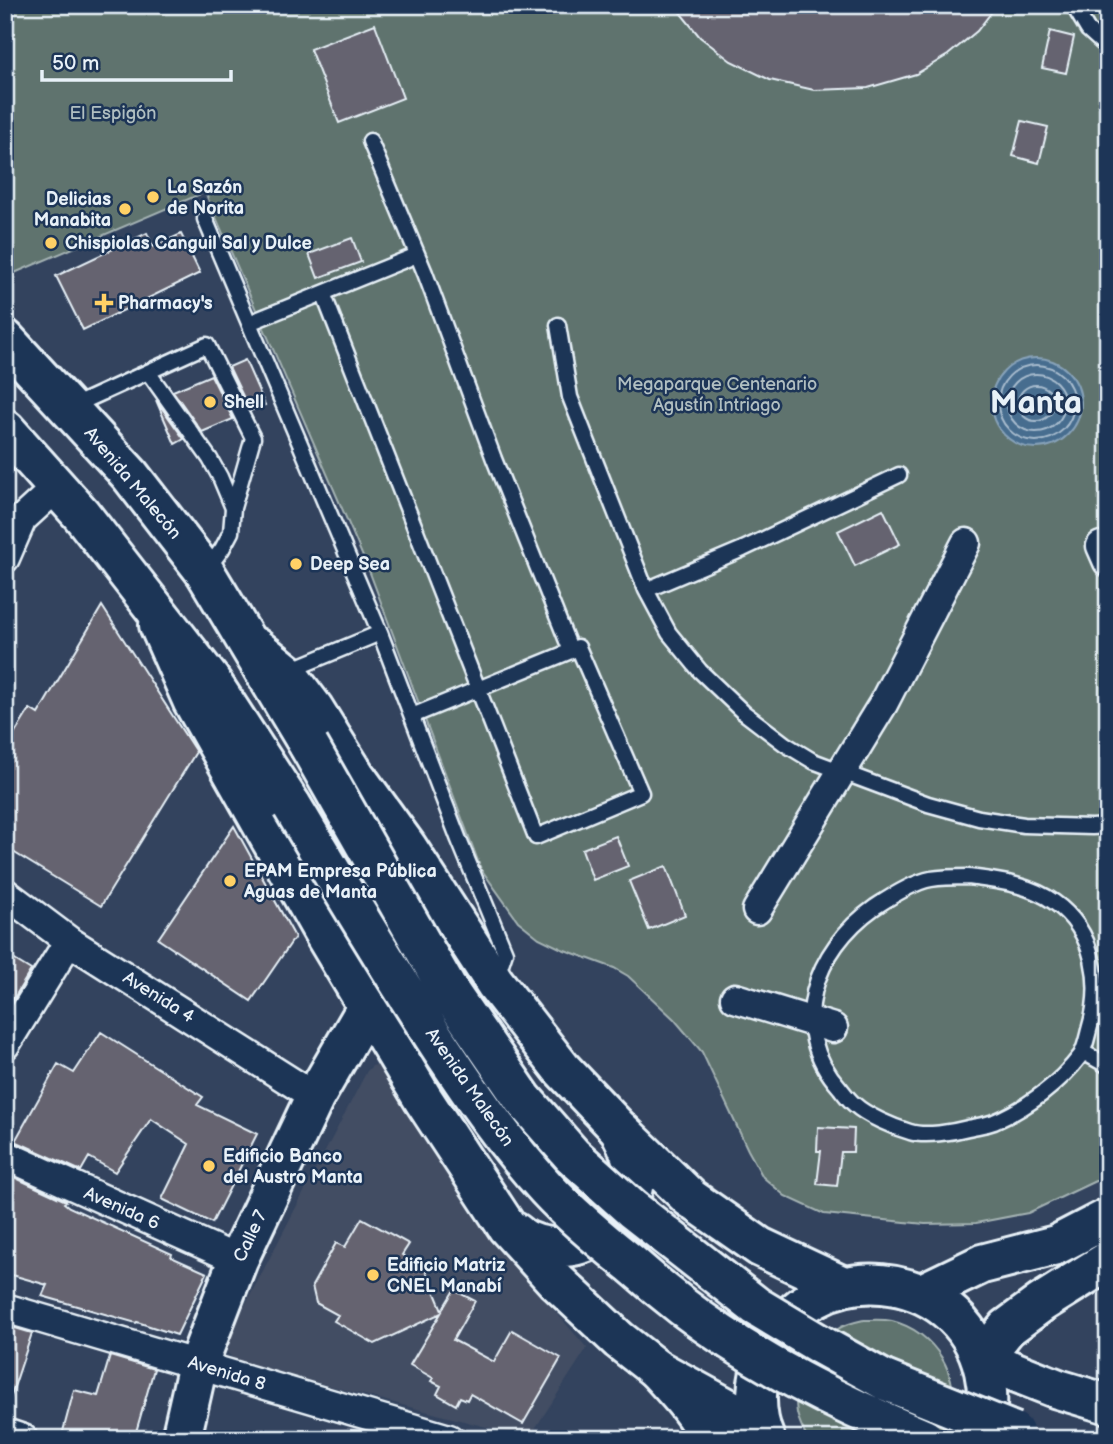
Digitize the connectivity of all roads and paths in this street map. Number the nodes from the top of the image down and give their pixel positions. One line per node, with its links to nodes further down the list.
1 (1073, 5): 2 (lane)
2 (1108, 48)
3 (370, 141): 5 (lane)
4 (205, 219): 7 (lane)
5 (417, 255): 6 (lane); 24 (lane)
6 (323, 293): 7 (lane); 26 (lane)
7 (249, 323): 22 (lane)
8 (558, 325): 20 (lane)
9 (5, 339): 11 (main road, Avenida Malecón)
10 (148, 372): 11 (lane); 15 (lane); 15 (lane)
11 (70, 408): 19 (main road, Avenida Malecón)
12 (5, 429): 14 (main road, Avenida Malecón)
13 (899, 475): 20 (lane)
14 (58, 486): 16 (street); 21 (main road, Avenida Malecón)
15 (233, 508): 19 (lane)
16 (13, 515): 18 (street)
17 (966, 543): 28 (street)
18 (5, 558)
19 (205, 572): 23 (main road, Avenida Malecón)
20 (646, 590): 28 (lane)
21 (149, 601): 35 (main road, Avenida Malecón); 60 (main road, Avenida Malecón, bridge)
22 (380, 633): 25 (lane); 27 (lane)
23 (246, 639): 25 (main road, Avenida Malecón); 62 (main road, Avenida Malecón, bridge)
24 (571, 651): 26 (lane); 26 (lane)
25 (286, 672): 33 (main road, Avenida Malecón)
26 (478, 690): 27 (lane)
27 (412, 716): 33 (lane)
28 (842, 773): 29 (lane); 31 (street)
29 (1108, 826)
30 (5, 893): 32 (street, Avenida 4)
31 (757, 910)
32 (69, 941): 37 (street); 40 (street, Avenida 4)
33 (495, 983): 41 (main road, Avenida Malecón)
34 (735, 998): 36 (street)
35 (367, 1007): 40 (main road, Calle 7); 44 (main road, Avenida Malecón)
36 (822, 1024): 38 (lane); 38 (lane)
37 (5, 1045)
38 (1083, 1052): 39 (lane)
39 (1108, 1066)
40 (315, 1097): 45 (main road, Calle 7)
41 (619, 1129): 44 (main road); 47 (main road, Avenida Malecón)
42 (5, 1156): 45 (street, Avenida 6)
43 (1108, 1218): 48 (main road)
44 (507, 1227): 52 (main road, Avenida Malecón)
45 (238, 1260): 51 (main road, Calle 7)
46 (1108, 1261): 50 (main road)
47 (843, 1286): 48 (main road); 55 (main road)
48 (922, 1293): 50 (main road)
49 (5, 1308): 51 (street, Avenida 8)
50 (982, 1359): 53 (main road); 61 (main road)
51 (198, 1364): 57 (main road, Calle 7); 58 (street, Avenida 8)
52 (656, 1369): 55 (main road, Avenida Malecón); 59 (main road)
53 (1108, 1404)
54 (5, 1433): 56 (street)
55 (760, 1435)
56 (23, 1439)
57 (181, 1439)
58 (449, 1439)
59 (709, 1439)
60 (924, 1439)
61 (980, 1439)
62 (1037, 1439)

